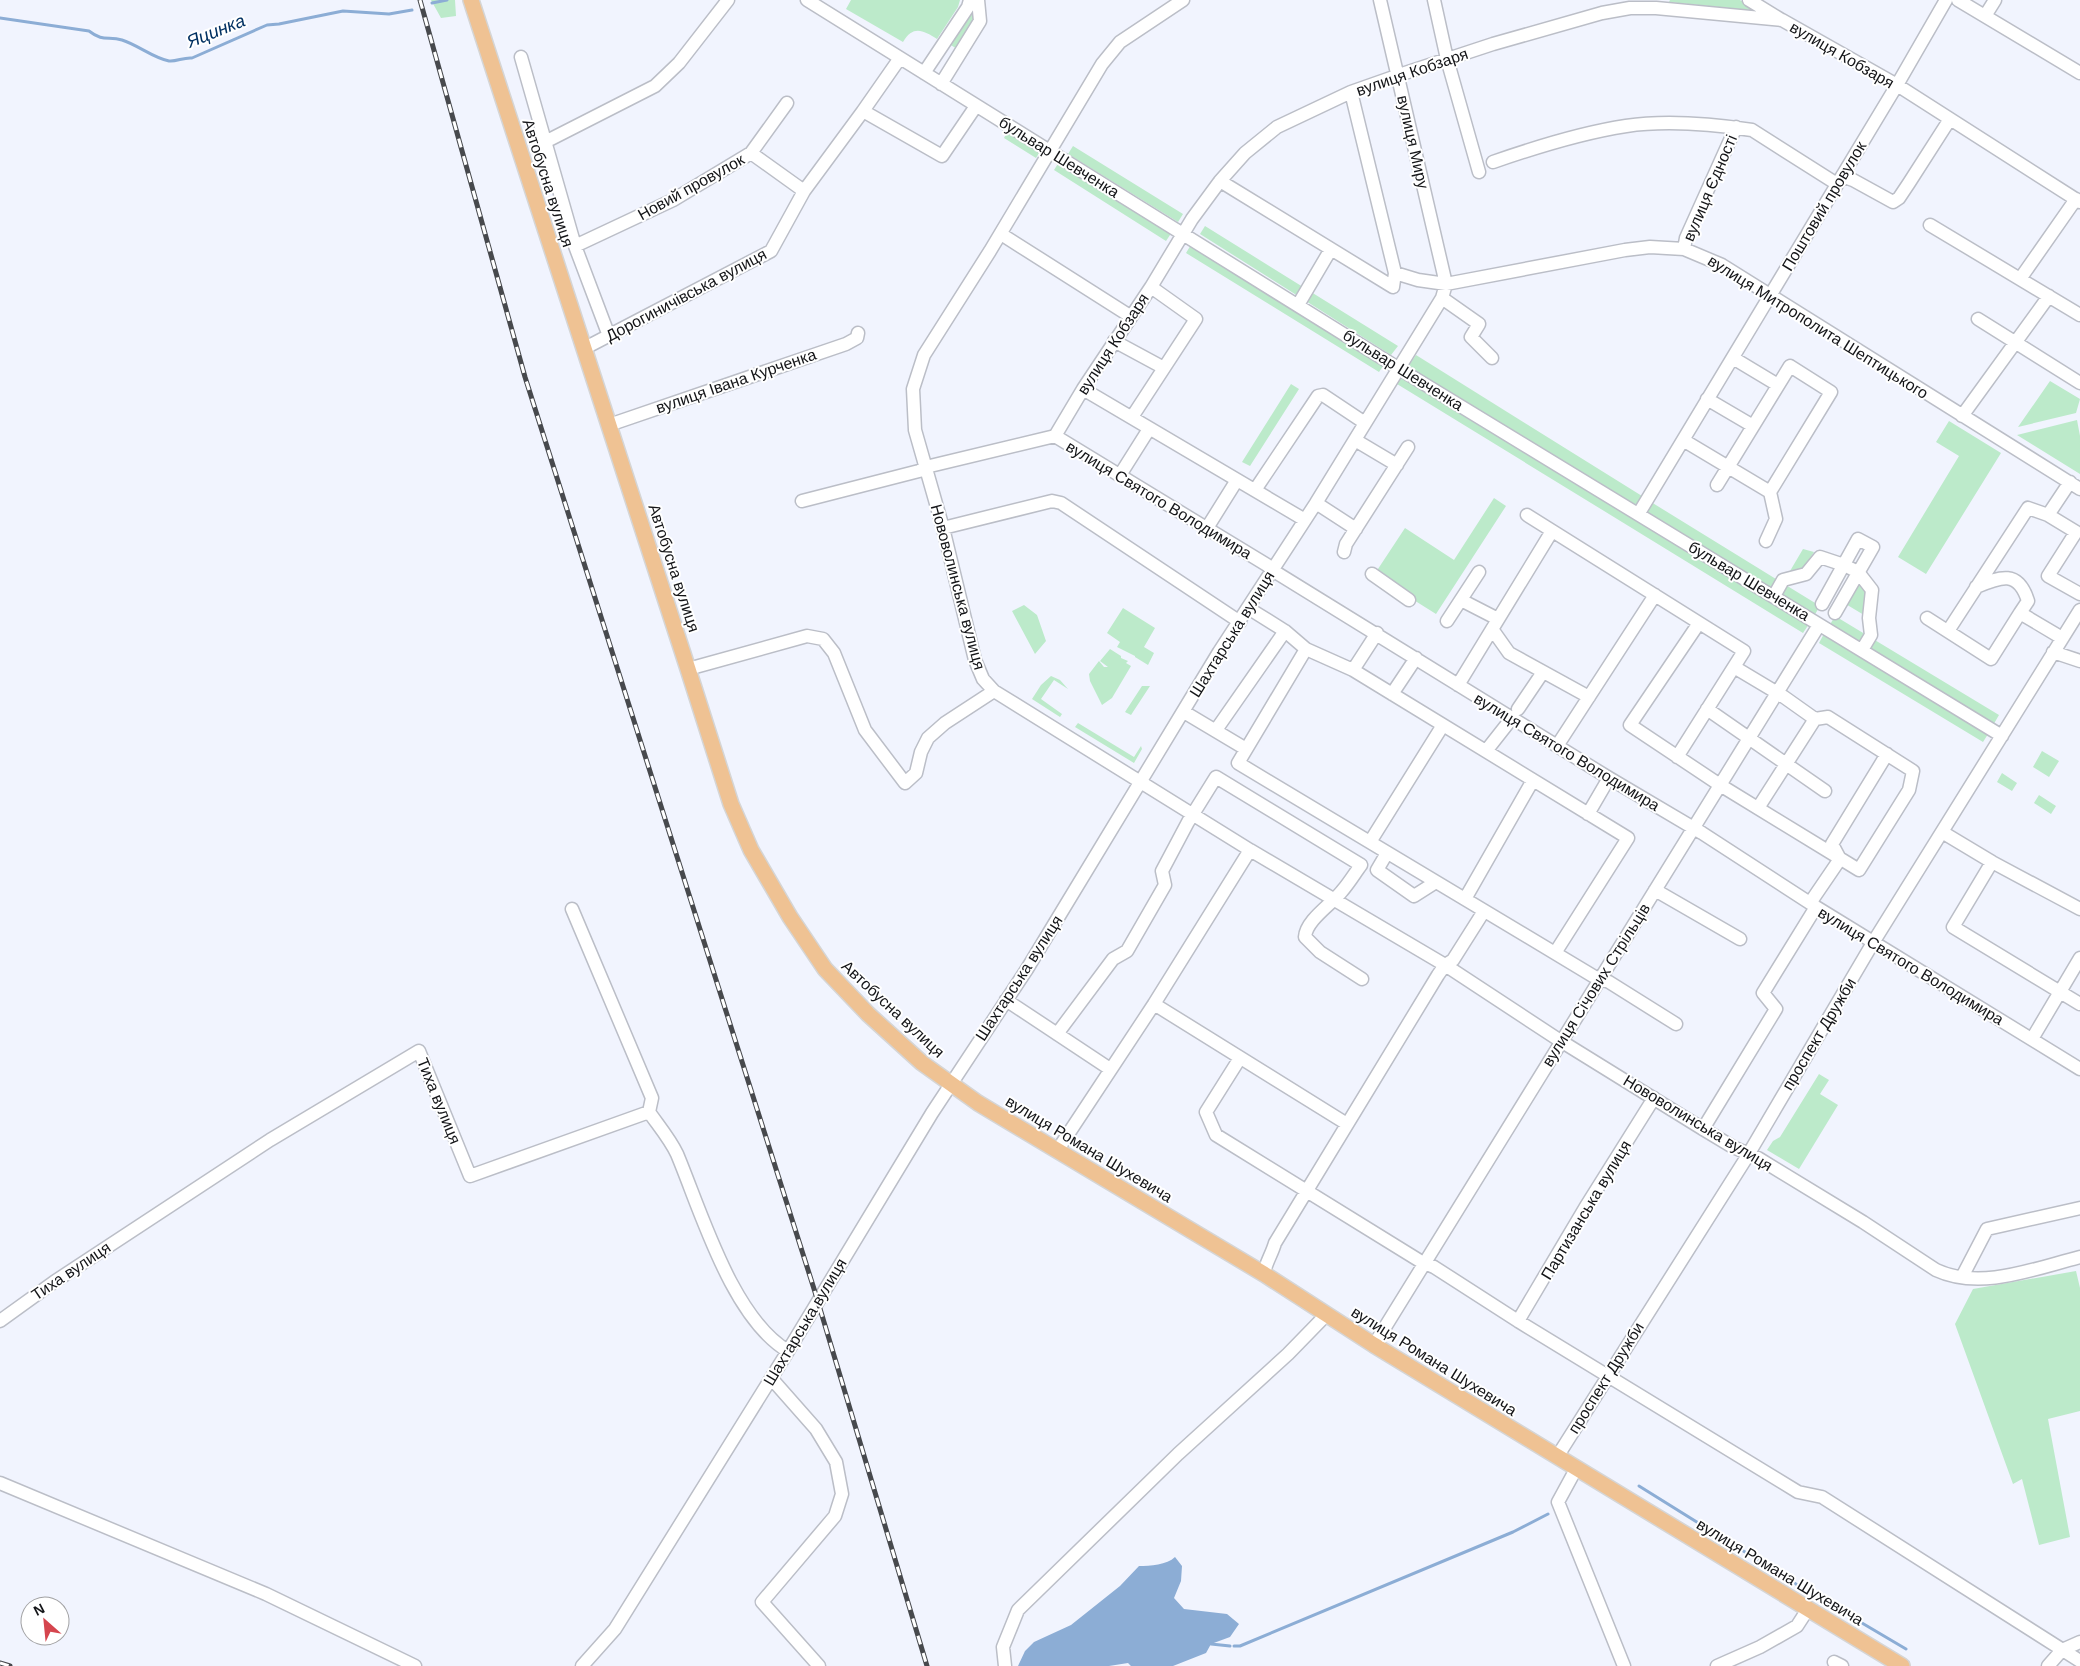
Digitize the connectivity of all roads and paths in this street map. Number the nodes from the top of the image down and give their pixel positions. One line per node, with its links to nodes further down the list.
1 (471, 0): 60 (main road, Автобусна вулиця)
2 (728, 0): 30 (street)
3 (807, 0): 18 (street, бульвар Шевченка)
4 (970, 0): 19 (street)
5 (978, 0): 22 (street)
6 (1183, 0): 31 (street, Нововолинська вулиця)
7 (1380, 0): 21 (street, вулиця Миру)
8 (1434, 0): 17 (street)
9 (1749, 0): 15 (street)
10 (1946, 0): 23 (street, Поштовий провулок)
11 (1958, 0): 14 (street)
12 (1995, 0): 14 (street)
13 (1658, 4): 15 (street, вулиця Кобзаря); 17 (street, вулиця Кобзаря)
14 (1985, 16): 20 (street)
15 (1782, 20): 23 (street, вулиця Кобзаря)
16 (521, 57): 30 (street, Автобусна вулиця)
17 (1447, 59): 21 (street, вулиця Кобзаря); 34 (street)
18 (898, 61): 19 (street, бульвар Шевченка); 27 (street, Дорогиничівська вулиця)
19 (924, 73): 22 (street, бульвар Шевченка)
20 (2080, 73)
21 (1398, 75): 24 (street, вулиця Кобзаря); 47 (street, вулиця Миру)
22 (941, 84): 26 (street, бульвар Шевченка)
23 (1897, 86): 28 (street, вулиця Кобзаря); 35 (street, Поштовий провулок)
24 (1351, 92): 36 (street, вулиця Кобзаря); 45 (street)
25 (787, 102): 32 (street, Новий провулок)
26 (976, 106): 27 (street); 31 (street, бульвар Шевченка)
27 (863, 111): 37 (street, Дорогиничівська вулиця)
28 (1950, 119): 35 (street, вулиця Єдності); 38 (street, вулиця Кобзаря)
29 (1736, 128): 33 (street, вулиця Єдності); 35 (street, вулиця Єдності); 44 (street, вулиця Єдності)
30 (545, 142): 42 (street, Автобусна вулиця)
31 (1051, 150): 40 (street, бульвар Шевченка); 41 (street, Нововолинська вулиця)
32 (751, 153): 37 (street); 42 (street, Новий провулок)
33 (1492, 162)
34 (1479, 172)
35 (1840, 180): 49 (street, Поштовий провулок)
36 (1220, 181): 40 (street, вулиця Кобзаря); 43 (street)
37 (804, 190): 57 (street, Дорогиничівська вулиця)
38 (2078, 201): 46 (street)
39 (1930, 225): 46 (street)
40 (1183, 233): 48 (street, вулиця Кобзаря); 52 (street, бульвар Шевченка)
41 (1001, 234): 54 (street); 81 (street, Нововолинська вулиця)
42 (574, 246): 57 (street, Автобусна вулиця)
43 (1331, 249): 45 (street); 52 (street)
44 (1684, 249): 47 (street, вулиця Митрополита Шептицького); 49 (street, вулиця Митрополита Шептицького)
45 (1395, 272): 47 (street, вулиця Митрополита Шептицького)
46 (2020, 279): 50 (street)
47 (1446, 284): 51 (street, Шахтарська вулиця)
48 (1150, 287): 54 (street, вулиця Кобзаря); 63 (street)
49 (1770, 296): 62 (street, Поштовий провулок); 69 (street, вулиця Митрополита Шептицького)
50 (2049, 296): 53 (street); 59 (street)
51 (1442, 298): 61 (street); 64 (street, Шахтарська вулиця)
52 (1298, 305): 64 (street, бульвар Шевченка)
53 (2080, 315)
54 (1130, 316): 58 (street, вулиця Кобзаря)
55 (1978, 319): 59 (street)
56 (858, 333): 72 (street, вулиця Івана Курченка)
57 (609, 336): 60 (street, Дорогиничівська вулиця)
58 (1114, 341): 63 (street); 67 (street, вулиця Кобзаря)
59 (2015, 342): 65 (street); 69 (street)
60 (585, 348): 72 (main road, Автобусна вулиця)
61 (1492, 358)
62 (1733, 358): 66 (street); 68 (street, Поштовий провулок)
63 (1164, 368): 70 (street)
64 (1398, 368): 71 (street, Шахтарська вулиця); 90 (street, бульвар Шевченка)
65 (2080, 383)
66 (1778, 385): 73 (street); 87 (street)
67 (1083, 389): 70 (street); 75 (street, вулиця Кобзаря)
68 (1707, 399): 73 (street); 77 (street, Поштовий провулок)
69 (1962, 416): 85 (street, вулиця Митрополита Шептицького)
70 (1132, 417): 74 (street)
71 (1365, 423): 76 (street, Шахтарська вулиця); 86 (street)
72 (609, 425): 132 (main road, Автобусна вулиця)
73 (1753, 426): 80 (street)
74 (1149, 429): 82 (street); 83 (street)
75 (1055, 436): 81 (street); 82 (street, вулиця Святого Володимира)
76 (1355, 440): 79 (street); 89 (street, Шахтарська вулиця)
77 (1683, 440): 80 (street); 90 (street, Поштовий провулок)
78 (1408, 447): 79 (street)
79 (1397, 465): 96 (street)
80 (1728, 466): 84 (street); 87 (street)
81 (926, 469): 88 (street); 94 (street, Нововолинська вулиця)
82 (1120, 475): 95 (street, вулиця Святого Володимира)
83 (1237, 480): 86 (street); 95 (street)
84 (1716, 485)
85 (2075, 486): 92 (street)
86 (1255, 490): 93 (street)
87 (1770, 492): 98 (street)
88 (802, 502)
89 (1316, 502): 93 (street, Шахтарська вулиця); 96 (street)
90 (1639, 513): 108 (street, бульвар Шевченка)
91 (1527, 515): 97 (street)
92 (2048, 515): 105 (street); 106 (street)
93 (1304, 520): 101 (street, Шахтарська вулиця)
94 (943, 528): 118 (street); 136 (street, Нововолинська вулиця)
95 (1207, 528): 101 (street, вулиця Святого Володимира)
96 (1356, 529): 99 (street)
97 (1552, 531): 107 (street); 120 (street)
98 (1766, 541)
99 (1344, 552)
100 (1844, 565): 103 (street); 103 (street); 108 (street); 111 (street)
101 (1272, 570): 112 (street, Шахтарська вулиця); 124 (street, вулиця Святого Володимира)
102 (1479, 572): 110 (street)
103 (1858, 572): 114 (street); 127 (street)
104 (1372, 574): 109 (street)
105 (1976, 587): 115 (street); 123 (street)
106 (2080, 594)
107 (1656, 596): 119 (street); 139 (street)
108 (1774, 596): 121 (street, бульвар Шевченка)
109 (1410, 600)
110 (1461, 600): 117 (street); 120 (street)
111 (1822, 604)
112 (1248, 608): 118 (street, Шахтарська вулиця); 122 (street)
113 (2080, 610): 125 (street, проспект Дружби)
114 (1835, 612)
115 (2020, 613): 123 (street); 125 (street)
116 (1927, 618): 123 (street)
117 (1447, 621)
118 (1240, 622): 141 (street, Шахтарська вулиця)
119 (1699, 623): 131 (street); 152 (street)
120 (1495, 624): 134 (street); 135 (street)
121 (1820, 624): 127 (street, бульвар Шевченка); 137 (street, вулиця Січових Стрільців)
122 (1285, 631): 126 (street); 145 (street)
123 (1948, 631)
124 (1377, 633): 129 (street, вулиця Святого Володимира); 133 (street)
125 (2062, 638): 128 (street, проспект Дружби)
126 (1306, 649): 133 (street); 149 (street)
127 (1862, 650): 146 (street, бульвар Шевченка)
128 (2054, 652): 130 (street); 146 (street, проспект Дружби)
129 (1416, 658): 135 (street, вулиця Святого Володимира); 138 (street)
130 (2080, 661)
131 (1734, 667): 137 (street); 140 (street)
132 (688, 668): 136 (street); 195 (main road, Автобусна вулиця)
133 (1353, 670): 138 (street)
134 (1543, 672): 139 (street); 142 (street)
135 (1458, 685): 142 (street, вулиця Святого Володимира)
136 (994, 690): 156 (street, Нововолинська вулиця)
137 (1776, 692): 143 (street); 147 (street, вулиця Січових Стрільців)
138 (1392, 694): 144 (street)
139 (1589, 697): 148 (street)
140 (1707, 709): 147 (street); 152 (street)
141 (1184, 712): 145 (street); 156 (street, Шахтарська вулиця)
142 (1515, 714): 148 (street, вулиця Святого Володимира); 150 (street)
143 (1815, 719): 151 (street); 153 (street)
144 (1443, 725): 150 (street); 164 (street)
145 (1216, 730): 149 (street)
146 (2002, 736): 163 (street, проспект Дружби)
147 (1748, 738): 153 (street); 157 (street, вулиця Січових Стрільців)
148 (1557, 746): 154 (street, вулиця Святого Володимира)
149 (1246, 749): 164 (street)
150 (1486, 751): 155 (street)
151 (1886, 754): 167 (street); 167 (street)
152 (1677, 756): 157 (street)
153 (1786, 764): 158 (street); 159 (street)
154 (1609, 778): 161 (street); 162 (street, вулиця Святого Володимира)
155 (1533, 780): 161 (street); 172 (street)
156 (1142, 783): 160 (street, Нововолинська вулиця); 185 (street, Шахтарська вулиця)
157 (1720, 785): 159 (street); 162 (street, вулиця Січових Стрільців)
158 (1825, 791)
159 (1758, 808): 167 (street)
160 (1194, 814): 165 (street, Нововолинська вулиця); 171 (street); 189 (street)
161 (1588, 814): 179 (street)
162 (1693, 828): 170 (street, вулиця Січових Стрільців); 173 (street, вулиця Святого Володимира)
163 (1942, 832): 168 (street); 178 (street, проспект Дружби)
164 (1370, 842): 166 (street)
165 (1250, 850): 171 (street, Нововолинська вулиця); 186 (street)
166 (1387, 853): 169 (street); 169 (street)
167 (1840, 858): 173 (street)
168 (1992, 862): 174 (street); 184 (street)
169 (1436, 882): 172 (street)
170 (1655, 890): 177 (street); 182 (street, вулиця Січових Стрільців)
171 (1335, 899): 181 (street, Нововолинська вулиця); 183 (street)
172 (1464, 899): 176 (street)
173 (1813, 905): 178 (street, вулиця Святого Володимира); 199 (street)
174 (2080, 909)
175 (572, 910): 197 (street)
176 (1484, 911): 179 (street); 181 (street)
177 (1740, 939)
178 (1874, 942): 190 (street, вулиця Святого Володимира); 201 (street, проспект Дружби)
179 (1555, 953): 182 (street)
180 (2080, 958): 184 (street)
181 (1446, 965): 191 (street, Нововолинська вулиця); 198 (street)
182 (1601, 978): 188 (street); 191 (street, вулиця Січових Стрільців)
183 (1362, 980)
184 (2060, 992): 187 (street); 190 (street)
185 (1006, 1000): 189 (street); 195 (street, Шахтарська вулиця)
186 (1154, 1004): 192 (street); 193 (street)
187 (2080, 1004)
188 (1676, 1024)
189 (1057, 1034): 193 (street)
190 (2032, 1039): 194 (street, вулиця Святого Володимира)
191 (1561, 1041): 196 (street, Нововолинська вулиця); 205 (street, вулиця Січових Стрільців)
192 (1240, 1058): 198 (street); 202 (street)
193 (1110, 1069): 200 (street)
194 (2080, 1069)
195 (950, 1084): 200 (main road, вулиця Романа Шухевича); 212 (street, Шахтарська вулиця)
196 (1654, 1098): 199 (street, Нововолинська вулиця); 210 (street, Партизанська вулиця)
197 (649, 1112): 209 (street, Тиха вулиця); 212 (street)
198 (1347, 1124): 202 (street)
199 (1703, 1128): 201 (street, Нововолинська вулиця)
200 (1058, 1151): 206 (main road, вулиця Романа Шухевича)
201 (1749, 1153): 207 (street, Нововолинська вулиця); 213 (street, проспект Дружби)
202 (1307, 1190): 205 (street); 206 (street)
203 (2080, 1208): 207 (street)
204 (2080, 1257): 207 (street, Нововолинська вулиця)
205 (1426, 1263): 210 (street); 211 (street, вулиця Січових Стрільців)
206 (1264, 1274): 208 (main road, вулиця Романа Шухевича)
207 (1962, 1278)
208 (1326, 1315): 211 (main road, вулиця Романа Шухевича); 225 (street)
209 (0, 1321)
210 (1518, 1321): 213 (street)
211 (1374, 1345): 215 (main road, вулиця Романа Шухевича)
212 (788, 1351): 214 (street, Шахтарська вулиця)
213 (1607, 1376): 215 (street, проспект Дружби); 220 (street)
214 (771, 1378): 223 (street, Шахтарська вулиця); 224 (street)
215 (1557, 1457): 216 (main road, вулиця Романа Шухевича)
216 (1576, 1469): 218 (main road, вулиця Романа Шухевича); 226 (street)
217 (0, 1483): 222 (street)
218 (1808, 1609): 227 (street); 228 (main road, вулиця Романа Шухевича)
219 (2080, 1642): 220 (street)
220 (2062, 1650): 221 (street); 229 (street)
221 (2080, 1661)
222 (414, 1666)
223 (582, 1666)
224 (819, 1666)
225 (1005, 1666)
226 (1624, 1666)
227 (1717, 1666)
228 (1902, 1666)
229 (2048, 1666)

